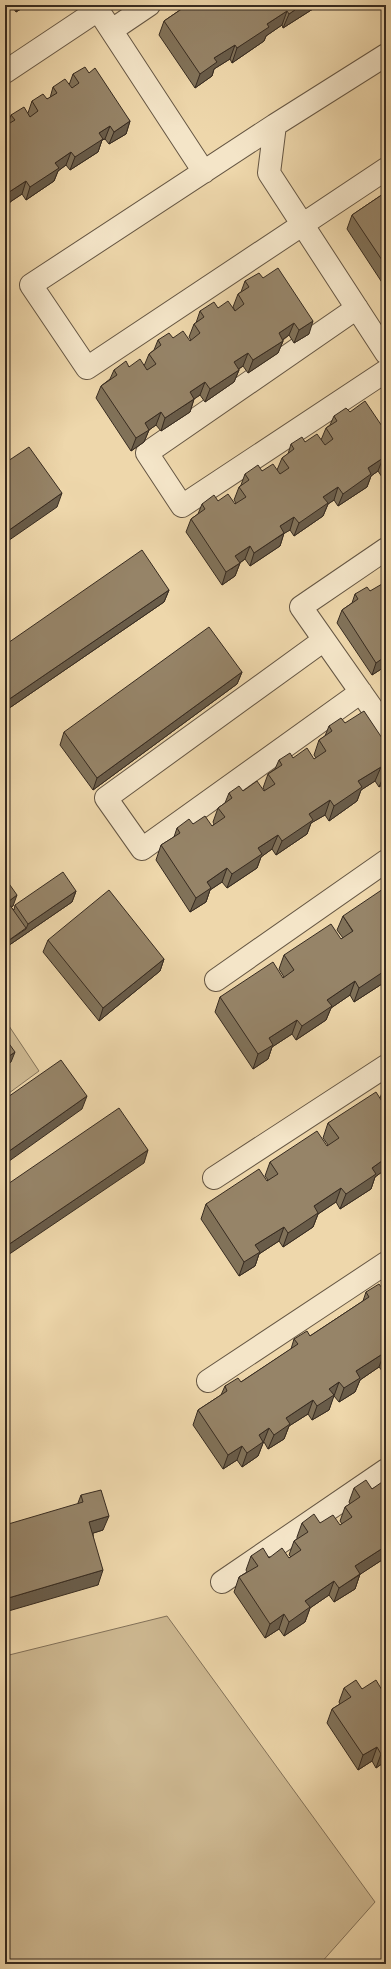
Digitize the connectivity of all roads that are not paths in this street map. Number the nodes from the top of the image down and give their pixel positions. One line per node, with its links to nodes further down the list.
1 (149, 5): 2 (lane)
2 (112, 30): 4 (lane); 7 (lane)
3 (386, 55): 5 (lane)
4 (5, 72)
5 (275, 125): 7 (lane); 8 (lane)
6 (386, 169): 8 (lane)
7 (204, 172): 8 (lane)
8 (303, 225): 9 (lane)
9 (357, 308): 10 (lane); 11 (lane)
10 (386, 353)
11 (386, 371)
12 (386, 549): 13 (lane)
13 (324, 640): 14 (lane); 14 (lane)
14 (361, 692): 15 (lane)
15 (386, 728)
16 (386, 861): 17 (lane)
17 (216, 980)
18 (386, 1066): 19 (lane)
19 (214, 1178)
20 (386, 1263): 21 (lane)
21 (208, 1381)
22 (386, 1470): 23 (lane)
23 (222, 1582)

